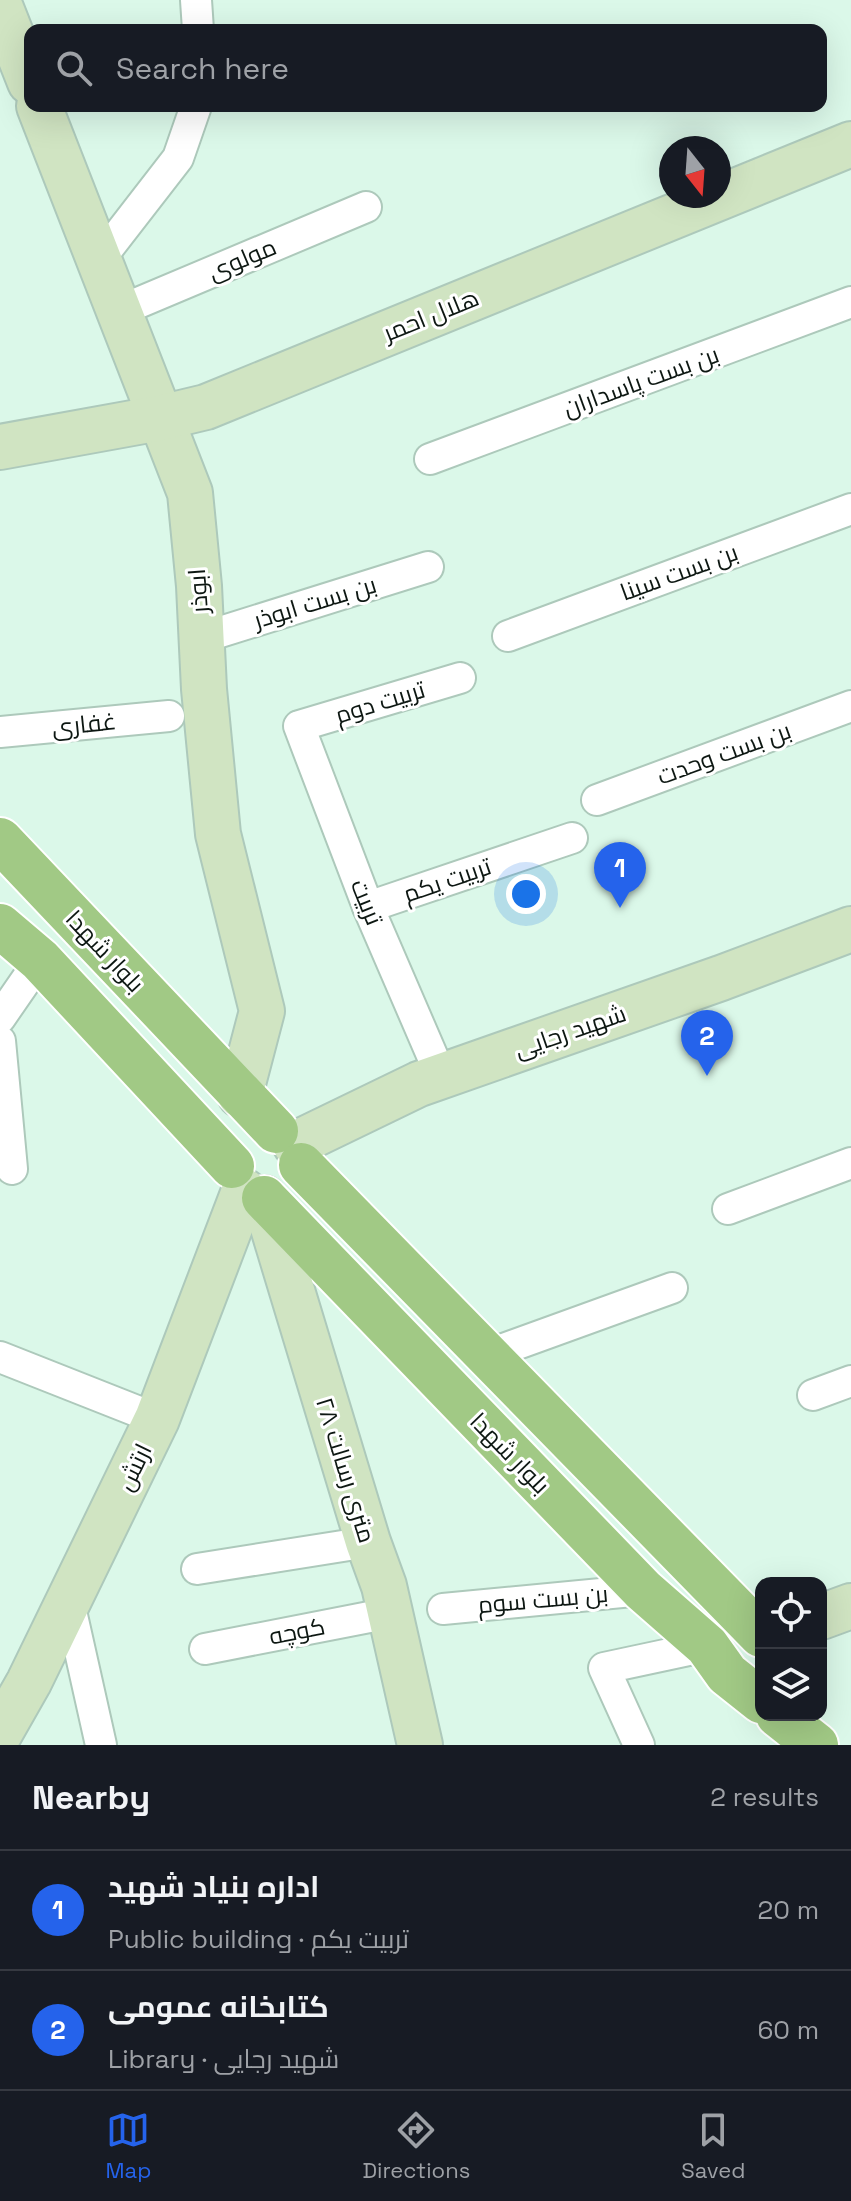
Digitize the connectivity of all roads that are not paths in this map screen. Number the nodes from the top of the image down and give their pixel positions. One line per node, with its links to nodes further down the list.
1 (196, 0): 3 (street)
2 (0, 6): 4 (street)
3 (198, 24)
4 (24, 67)
5 (41, 112): 9 (street, ابوذر)
6 (194, 112): 9 (street)
7 (851, 144): 12 (street, هلال احمر)
8 (366, 207): 11 (street, مولوی)
9 (99, 260): 11 (street, ابوذر)
10 (851, 302): 14 (street, بن بست پاسداران)
11 (119, 311): 12 (street, ابوذر)
12 (160, 418): 13 (street, هلال احمر); 18 (street, ابوذر)
13 (0, 447)
14 (430, 459)
15 (851, 509): 17 (street, بن بست سینا)
16 (428, 567): 18 (street, بن بست ابوذر)
17 (508, 636)
18 (201, 638): 33 (street, ابوذر)
19 (460, 678): 22 (street, تربیت دوم)
20 (851, 706): 24 (street, بن بست وحدت)
21 (169, 716): 23 (street, غفاری)
22 (299, 726): 27 (street, تربیت)
23 (0, 732)
24 (597, 800)
25 (572, 838): 27 (street, تربیت یکم)
26 (0, 840): 33 (main road, بلوار شهدا)
27 (368, 907): 32 (street, تربیت)
28 (851, 929): 32 (street, شهید رجایی)
29 (12, 941): 30 (street); 37 (main road, بلوار شهدا)
30 (0, 1018)
31 (0, 1041): 36 (street)
32 (441, 1076): 34 (street, شهید رجایی)
33 (240, 1095): 34 (main road, بلوار شهدا)
34 (291, 1147): 37 (main road); 37 (main road); 40 (main road, بلوار شهدا)
35 (851, 1163): 38 (street)
36 (12, 1169)
37 (247, 1185): 44 (street, ارتش); 45 (street, ۲۸ متری رسالت); 47 (main road, بلوار شهدا)
38 (728, 1209)
39 (672, 1288): 40 (street)
40 (487, 1355): 53 (main road, بلوار شهدا)
41 (0, 1357): 44 (street)
42 (851, 1381): 43 (street)
43 (813, 1395)
44 (157, 1419): 49 (street, ارتش)
45 (368, 1542): 46 (street); 48 (street, ۲۸ متری رسالت)
46 (197, 1569)
47 (643, 1590): 51 (street, بن بست سوم); 54 (main road, بلوار شهدا)
48 (387, 1600): 55 (street, کوچه); 61 (street, ۲۸ متری رسالت)
49 (69, 1602): 59 (street, ارتش); 60 (street)
50 (851, 1606): 52 (street)
51 (443, 1609)
52 (827, 1615)
53 (755, 1629)
54 (707, 1646): 56 (main road, بلوار شهدا); 62 (street)
55 (205, 1649)
56 (755, 1696)
57 (786, 1721): 63 (main road)
58 (816, 1721): 64 (main road)
59 (0, 1733)
60 (101, 1745)
61 (420, 1745)
62 (637, 1745)
63 (816, 1745)
64 (830, 1745)

